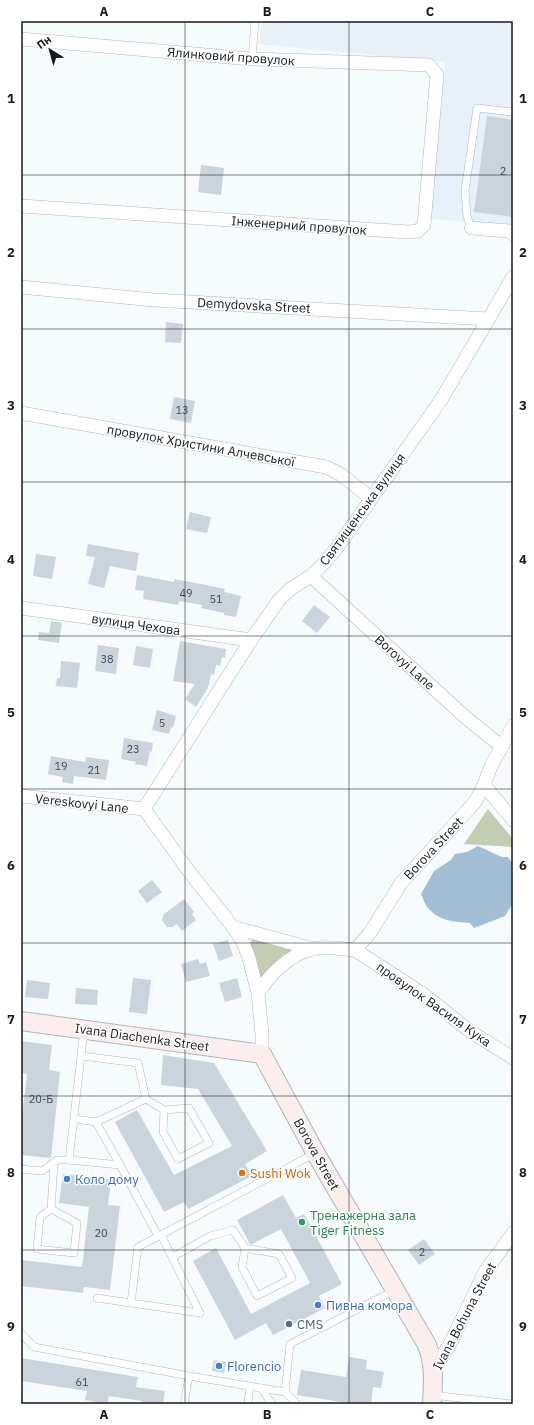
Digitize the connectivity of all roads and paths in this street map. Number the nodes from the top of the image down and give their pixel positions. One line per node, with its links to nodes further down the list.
1 (255, 21): 3 (lane)
2 (21, 39): 3 (street, Ялинковий провулок)
3 (252, 59): 4 (street, Ялинковий провулок)
4 (437, 75): 6 (street, Інженерний провулок)
5 (513, 112): 7 (lane)
6 (21, 206)
7 (471, 228): 8 (street)
8 (513, 234)
9 (513, 278): 11 (street, Святищенська вулиця)
10 (21, 287): 11 (street, Demydovska Street)
11 (488, 319): 13 (street, Святищенська вулиця)
12 (21, 414): 13 (street, провулок Христини Алчевської)
13 (372, 498): 14 (street, Святищенська вулиця)
14 (311, 576): 16 (street, Святищенська вулиця); 18 (street, Borovyi Lane)
15 (21, 608): 16 (street, вулиця Чехова)
16 (251, 640): 21 (street, Святищенська вулиця)
17 (513, 726): 18 (street, Borova Street)
18 (502, 747): 19 (street, Borova Street)
19 (484, 785): 22 (street); 25 (street, Borova Street)
20 (21, 796): 21 (street, Vereskovyi Lane)
21 (144, 809): 23 (street, Borova Street)
22 (513, 820)
23 (234, 927): 24 (street); 26 (street, Borova Street)
24 (313, 949): 25 (street); 26 (street)
25 (356, 950): 31 (street, провулок Василя Кука)
26 (258, 993): 29 (street, Borova Street)
27 (21, 1022): 28 (street, Ivana Diachenka Street)
28 (84, 1030): 29 (street, Ivana Diachenka Street); 30 (lane)
29 (262, 1054): 36 (street, Borova Street)
30 (82, 1056): 32 (lane); 34 (lane)
31 (513, 1058)
32 (146, 1098): 33 (lane); 35 (lane)
33 (164, 1110): 33 (lane)
34 (75, 1119): 35 (lane); 37 (lane)
35 (96, 1122): 39 (lane)
36 (316, 1154): 43 (lane); 46 (street, Borova Street)
37 (69, 1160): 38 (lane); 39 (lane)
38 (54, 1163): 40 (lane); 41 (lane)
39 (120, 1165): 43 (lane)
40 (21, 1170)
41 (51, 1209): 41 (lane)
42 (513, 1233): 50 (street, Ivana Bohuna Street)
43 (159, 1235): 45 (lane); 48 (lane)
44 (245, 1248): 44 (lane); 45 (lane)
45 (173, 1257): 48 (lane)
46 (395, 1290): 50 (street, Borova Street); 54 (lane)
47 (98, 1298): 48 (lane)
48 (131, 1303)
49 (21, 1333): 51 (lane)
50 (433, 1370): 55 (street, Ivana Bohuna Street)
51 (189, 1376): 52 (lane); 56 (lane)
52 (250, 1386): 53 (lane); 57 (lane)
53 (261, 1388): 54 (lane); 58 (lane)
54 (285, 1392): 59 (lane)
55 (432, 1400): 60 (lane)
56 (184, 1404)
57 (248, 1404)
58 (272, 1404)
59 (297, 1404)
60 (513, 1404)

